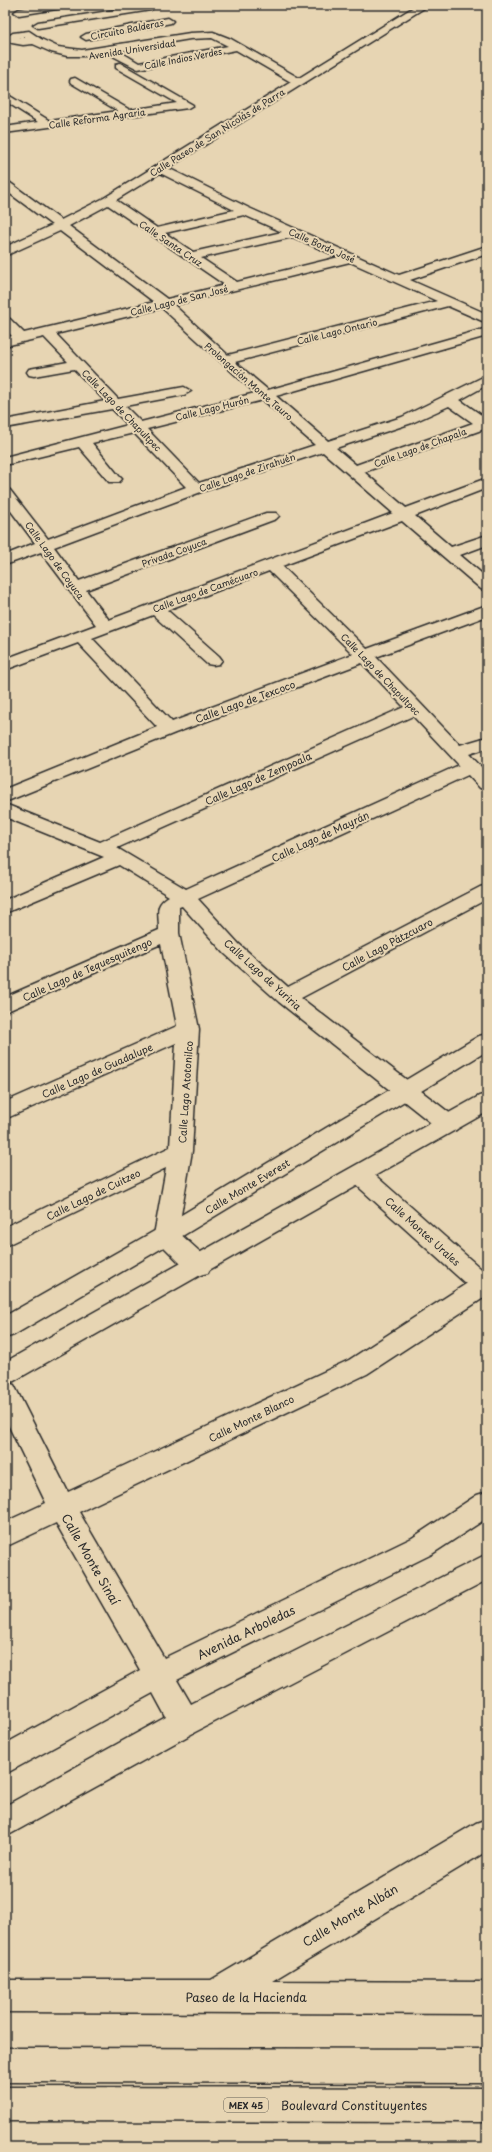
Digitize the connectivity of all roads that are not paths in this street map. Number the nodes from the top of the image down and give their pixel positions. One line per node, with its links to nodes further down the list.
1 (63, 5): 3 (main road)
2 (424, 5): 15 (main road, Calle Paseo de San Nicolás de Parra)
3 (37, 7): 5 (main road)
4 (146, 7): 6 (main road, Circuito Balderas); 8 (main road)
5 (19, 12)
6 (59, 22): 7 (main road, Circuito Balderas); 10 (main road)
7 (38, 25)
8 (174, 25): 9 (main road, Circuito Balderas); 11 (main road)
9 (76, 32)
10 (19, 35): 13 (main road, Avenida Universidad)
11 (193, 37): 12 (main road, Avenida Universidad); 13 (main road, Avenida Universidad)
12 (237, 47): 13 (main road, Calle Indios Verdes); 15 (main road, Avenida Universidad)
13 (107, 52): 17 (main road, Calle Reforma Agraria)
14 (75, 81): 17 (main road)
15 (298, 82): 20 (main road, Calle Paseo de San Nicolás de Parra)
16 (5, 96): 18 (main road)
17 (128, 113): 18 (main road, Calle Reforma Agraria)
18 (48, 124): 19 (main road, Calle Reforma Agraria)
19 (8, 127)
20 (159, 168): 22 (main road, Calle Paseo de San Nicolás de Parra); 23 (main road, Calle Bordo José)
21 (5, 184): 24 (main road, Prolongación Monte Tauro)
22 (108, 200): 24 (main road, Calle Paseo de San Nicolás de Parra); 25 (main road, Calle Santa Cruz)
23 (245, 211): 25 (main road); 26 (main road, Calle Bordo José)
24 (60, 226): 28 (main road, Calle Paseo de San Nicolás de Parra); 36 (main road, Prolongación Monte Tauro)
25 (155, 232): 30 (main road, Calle Santa Cruz)
26 (295, 233): 30 (main road); 31 (main road, Calle Bordo José)
27 (487, 250): 32 (main road)
28 (5, 252)
29 (487, 255): 33 (main road)
30 (192, 256): 34 (main road, Calle Santa Cruz)
31 (352, 258): 32 (main road, Calle Bordo José); 34 (main road, Calle Lago de San José)
32 (399, 279): 33 (main road, Calle Bordo José)
33 (412, 285): 35 (main road, Calle Bordo José)
34 (235, 286): 36 (main road, Calle Lago de San José)
35 (450, 302): 37 (main road, Calle Bordo José); 43 (main road, Calle Lago Ontario)
36 (164, 303): 39 (main road, Calle Lago de San José); 43 (main road, Prolongación Monte Tauro)
37 (487, 319)
38 (5, 322): 41 (main road)
39 (47, 332): 41 (main road, Calle Lago de San José); 44 (main road, Calle Lago de Chapultpec)
40 (487, 332): 48 (main road, Calle Lago Hurón)
41 (21, 338): 42 (main road, Calle Lago de San José)
42 (5, 342)
43 (224, 360): 48 (main road, Prolongación Monte Tauro)
44 (77, 364): 45 (main road); 50 (main road, Calle Lago de Chapultpec)
45 (34, 372)
46 (487, 379): 49 (main road, Calle Lago de Zirahuén)
47 (184, 391): 50 (main road)
48 (265, 395): 53 (main road, Calle Lago Hurón); 55 (main road, Prolongación Monte Tauro)
49 (450, 400): 52 (main road); 55 (main road, Calle Lago de Zirahuén)
50 (116, 403): 51 (main road); 53 (main road, Calle Lago de Chapultpec)
51 (5, 424)
52 (485, 424): 57 (main road, Calle Lago de Chapala)
53 (137, 427): 54 (main road, Calle Lago Hurón); 60 (main road, Calle Lago de Chapultpec)
54 (82, 441): 56 (main road, Calle Lago Hurón); 58 (main road)
55 (324, 446): 57 (main road, Prolongación Monte Tauro); 60 (main road, Calle Lago de Zirahuén)
56 (5, 461)
57 (354, 471): 62 (main road, Prolongación Monte Tauro)
58 (114, 479)
59 (487, 483): 62 (main road, Calle Lago de Camécuaro)
60 (196, 489): 65 (main road, Calle Lago de Zirahuén)
61 (5, 493): 65 (main road, Calle Lago de Coyuca)
62 (404, 514): 66 (main road, Prolongación Monte Tauro); 68 (main road, Calle Lago de Camécuaro)
63 (272, 516): 70 (main road, Privada Coyuca)
64 (487, 540): 66 (main road)
65 (46, 545): 67 (main road, Calle Lago de Zirahuén); 70 (main road, Calle Lago de Coyuca)
66 (449, 553): 69 (main road, Prolongación Monte Tauro)
67 (5, 560)
68 (272, 565): 71 (main road, Calle Lago de Camécuaro); 75 (main road, Calle Lago de Chapultpec)
69 (487, 586)
70 (76, 588): 73 (main road, Calle Lago de Coyuca)
71 (155, 608): 73 (main road, Calle Lago de Camécuaro); 76 (main road)
72 (487, 610): 75 (main road, Calle Lago de Texcoco)
73 (106, 627): 74 (main road, Calle Lago de Camécuaro)
74 (82, 636): 77 (main road, Calle Lago de Camécuaro); 79 (main road)
75 (366, 657): 78 (main road, Calle Lago de Chapultpec); 79 (main road, Calle Lago de Texcoco)
76 (213, 660)
77 (5, 665)
78 (414, 709): 81 (main road, Calle Lago de Chapultpec); 87 (main road, Calle Lago de Zempoala)
79 (169, 729): 84 (main road, Calle Lago de Texcoco)
80 (487, 742): 81 (main road)
81 (457, 752): 82 (main road, Calle Lago de Chapultpec)
82 (471, 767): 83 (main road, Calle Lago de Chapultpec); 89 (main road, Calle Lago de Mayrán)
83 (487, 784)
84 (5, 796)
85 (5, 810): 87 (main road, Calle Lago de Yuriria)
86 (5, 826): 87 (main road, Calle Lago de Yuriria)
87 (109, 856): 89 (main road, Calle Lago de Yuriria); 90 (main road, Calle Lago de Zempoala)
88 (487, 891): 92 (main road, Calle Lago Pátzcuaro)
89 (178, 901): 91 (main road, Calle Lago Atotonilco); 92 (main road, Calle Lago de Yuriria)
90 (5, 907)
91 (169, 933): 93 (main road, Calle Lago de Tequesquitengo); 94 (main road, Calle Lago Atotonilco)
92 (286, 997): 96 (main road, Calle Lago de Yuriria)
93 (5, 1005)
94 (188, 1030): 98 (main road, Calle Lago de Guadalupe); 100 (main road, Calle Lago Atotonilco)
95 (487, 1041): 96 (main road, Calle Monte Everest)
96 (404, 1091): 99 (main road, Calle Lago de Yuriria); 102 (main road, Calle Monte Everest)
97 (487, 1102): 99 (main road)
98 (5, 1112)
99 (448, 1124): 101 (main road)
100 (181, 1150): 102 (main road, Calle Lago Atotonilco); 103 (main road, Calle Lago de Cuitzeo)
101 (360, 1175): 104 (main road); 105 (main road, Calle Montes Urales)
102 (166, 1235): 104 (main road); 106 (main road, Calle Monte Everest)
103 (5, 1237)
104 (199, 1266): 107 (main road)
105 (486, 1285): 110 (main road, Calle Monte Blanco)
106 (5, 1328)
107 (5, 1374)
108 (5, 1392): 110 (main road, Calle Monte Sinaí)
109 (487, 1503): 113 (main road, Avenida Arboledas)
110 (62, 1508): 111 (main road, Calle Monte Blanco); 113 (main road, Calle Monte Sinaí)
111 (5, 1535)
112 (487, 1566): 114 (main road)
113 (158, 1675): 114 (main road, Calle Monte Sinaí); 115 (main road, Avenida Arboledas)
114 (185, 1722): 116 (main road)
115 (5, 1760)
116 (5, 1822)
117 (487, 1834): 119 (main road, Calle Monte Albán)
118 (5, 1996): 119 (main road, Paseo de la Hacienda)
119 (214, 1997): 120 (main road, Paseo de la Hacienda)
120 (487, 1998)
121 (5, 2065): 122 (main road)
122 (487, 2066)
123 (5, 2104): 124 (main road, Boulevard Constituyentes / MEX 45)
124 (487, 2105)

